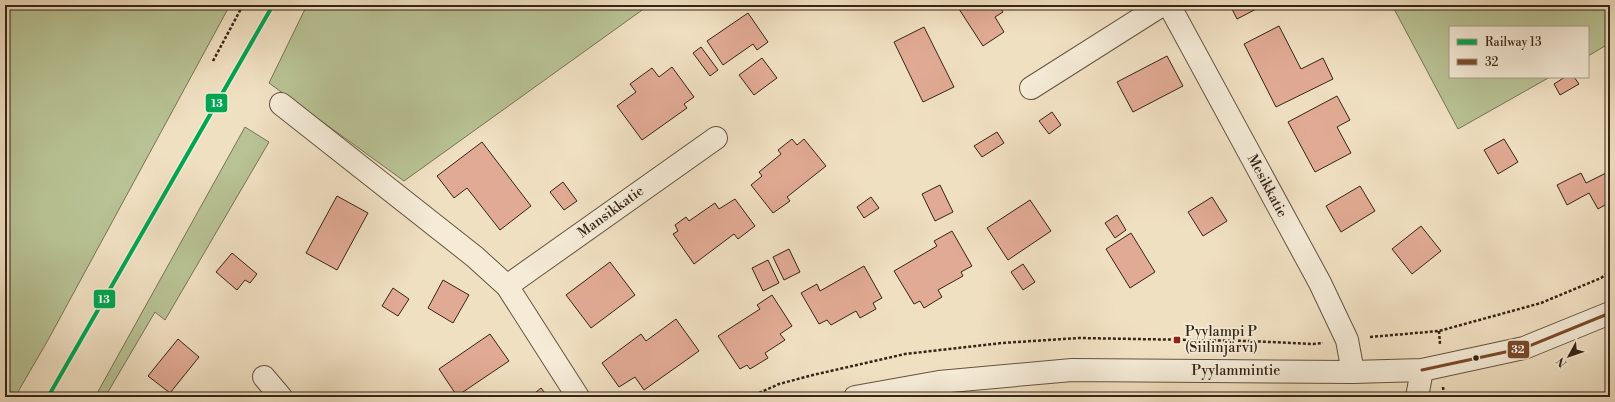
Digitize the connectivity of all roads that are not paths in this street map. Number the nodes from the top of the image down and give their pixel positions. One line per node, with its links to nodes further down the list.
1 (1162, 5): 3 (street)
2 (1169, 5): 9 (street, Mesikkatie)
3 (1031, 88)
4 (281, 104): 6 (street)
5 (716, 138): 6 (street, Mansikkatie)
6 (507, 286): 12 (street)
7 (1610, 313): 8 (street, Pyylammintie)
8 (1422, 370): 9 (street, Pyylammintie); 14 (street)
9 (1353, 372): 13 (street, Pyylammintie)
10 (264, 377): 11 (street)
11 (281, 397)
12 (578, 397)
13 (855, 397)
14 (1417, 397)

